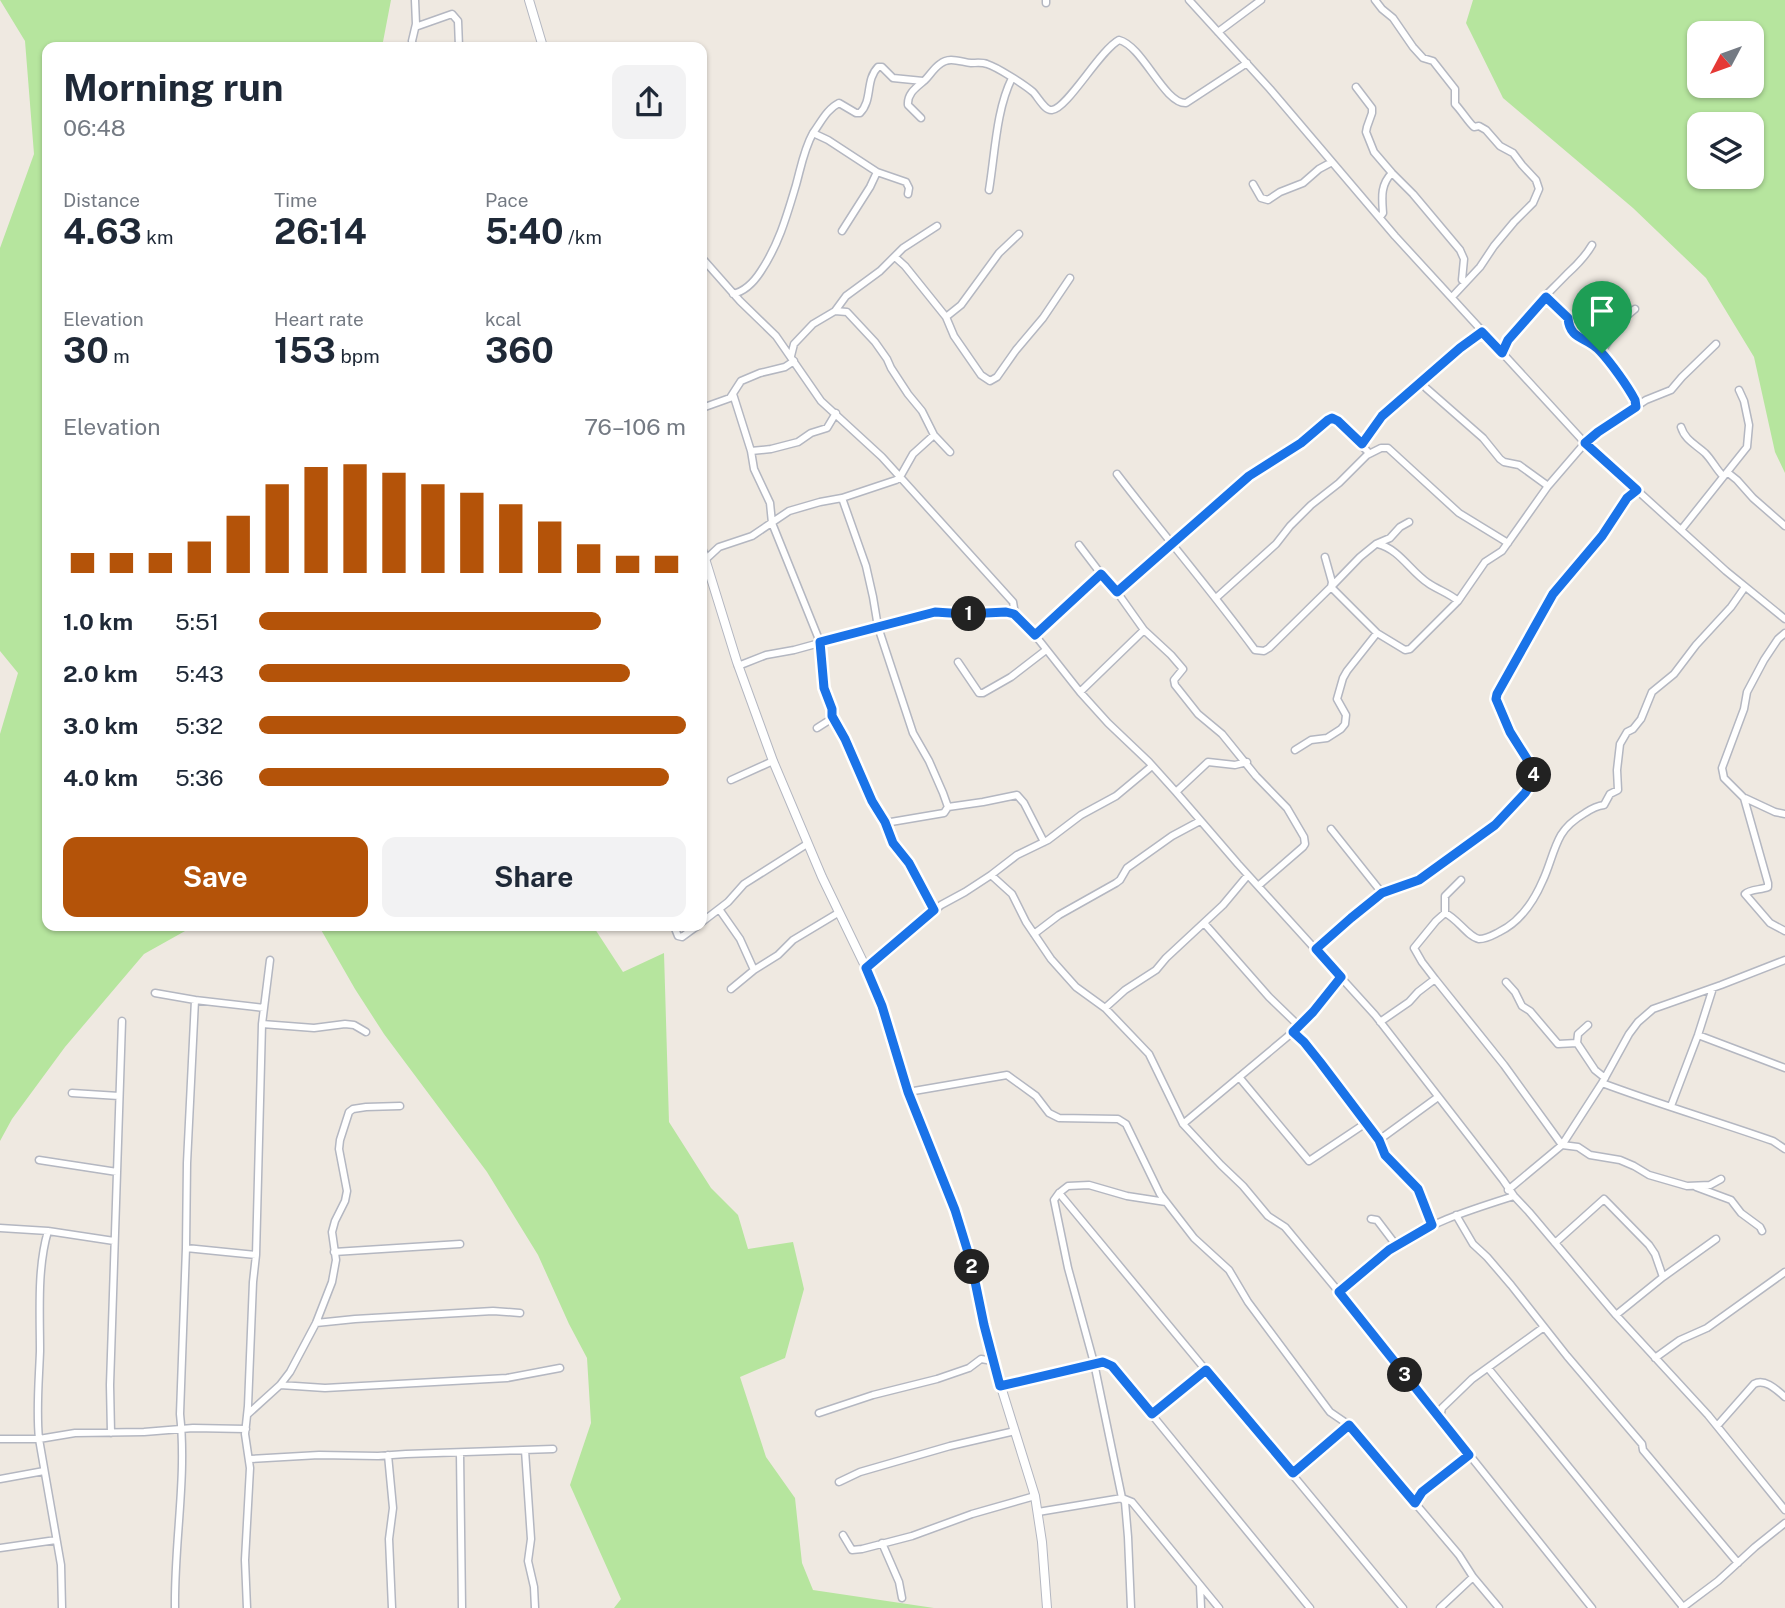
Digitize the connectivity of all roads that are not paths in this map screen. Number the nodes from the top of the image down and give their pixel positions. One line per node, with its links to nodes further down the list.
1 (415, 0): 6 (street)
2 (529, 0): 10 (street)
3 (1189, 0): 7 (street)
4 (1261, 0): 7 (street)
5 (1375, 0): 31 (street)
6 (416, 24): 8 (street); 9 (street)
7 (1218, 32): 11 (street)
8 (412, 42)
9 (459, 42)
10 (542, 42)
11 (1247, 63): 12 (street); 17 (street)
12 (1012, 78): 13 (street); 21 (street)
13 (923, 81): 15 (street); 16 (street)
14 (1356, 87): 19 (street)
15 (921, 118)
16 (813, 133): 18 (street); 32 (street)
17 (1332, 162): 20 (street); 23 (street)
18 (877, 172): 22 (street); 25 (street)
19 (1392, 173): 23 (street); 31 (street)
20 (1253, 184)
21 (989, 190)
22 (908, 194)
23 (1380, 217): 34 (street)
24 (937, 226): 28 (street)
25 (842, 231)
26 (1019, 234): 41 (street)
27 (1592, 246): 35 (street)
28 (895, 257): 37 (street); 41 (street)
29 (707, 264): 33 (street)
30 (1070, 278): 41 (street)
31 (1465, 283): 34 (street)
32 (741, 292): 33 (street); 36 (street)
33 (733, 294): 36 (street)
34 (1452, 297): 42 (street)
35 (1546, 297): 46 (street); 47 (street)
36 (740, 301): 45 (street)
37 (841, 302): 39 (street); 40 (street)
38 (1634, 309): 47 (street)
39 (835, 311): 40 (street); 43 (street)
40 (846, 312): 56 (street)
41 (946, 317)
42 (1482, 332): 46 (street); 49 (street)
43 (794, 344): 45 (street); 48 (street)
44 (1716, 344): 53 (street)
45 (783, 345): 48 (street)
46 (1502, 353): 57 (street)
47 (1602, 353): 53 (street)
48 (793, 359): 51 (street); 54 (street)
49 (1423, 379): 58 (street); 65 (street)
50 (1739, 390): 63 (street)
51 (733, 394): 52 (street); 59 (street)
52 (707, 406)
53 (1636, 407): 57 (street)
54 (836, 413): 59 (street); 64 (street)
55 (1681, 427): 63 (street)
56 (934, 435): 60 (street); 64 (street)
57 (1585, 443): 65 (street); 66 (street)
58 (1362, 444): 61 (street); 73 (street)
59 (751, 451): 69 (street)
60 (950, 452)
61 (1369, 453): 72 (street); 83 (street)
62 (1117, 474): 73 (street)
63 (1725, 474): 70 (street); 71 (street)
64 (900, 477): 67 (street); 85 (street)
65 (1548, 486): 72 (street)
66 (1637, 490): 71 (street); 119 (street)
67 (842, 498): 69 (street); 89 (street)
68 (1409, 522): 74 (street)
69 (772, 523): 77 (street); 94 (street)
70 (1785, 526)
71 (1681, 530): 81 (street)
72 (1508, 543): 84 (street)
73 (1171, 544): 82 (street); 83 (street)
74 (1376, 544): 80 (street); 84 (street)
75 (1079, 545): 79 (street)
76 (1325, 557): 80 (street)
77 (707, 558)
78 (707, 566): 97 (street)
79 (1101, 574): 82 (street); 93 (street)
80 (1331, 587): 83 (street); 91 (street)
81 (1745, 587): 88 (street); 123 (street)
82 (1117, 592): 90 (street)
83 (1216, 598)
84 (1458, 601): 91 (street)
85 (1013, 603): 86 (street); 87 (street)
86 (1006, 612): 87 (street); 89 (street)
87 (1014, 614): 93 (street)
88 (1785, 619)
89 (878, 627): 94 (street); 108 (street)
90 (1143, 630): 98 (street); 103 (street)
91 (1377, 632): 101 (street)
92 (1785, 633): 107 (street)
93 (1035, 635): 95 (street)
94 (820, 642): 97 (street); 99 (street)
95 (1046, 650): 96 (street); 98 (street)
96 (958, 662)
97 (738, 666): 102 (street)
98 (1080, 692): 104 (street)
99 (832, 716): 100 (street); 111 (street)
100 (817, 729)
101 (1295, 750)
102 (773, 761): 105 (street); 114 (street)
103 (1247, 762): 106 (street); 118 (street)
104 (1152, 766): 106 (street); 113 (street)
105 (731, 780)
106 (1176, 792): 110 (street)
107 (1744, 798): 109 (street); 128 (street)
108 (948, 807): 111 (street); 113 (street)
109 (1785, 814)
110 (1200, 821): 116 (street); 129 (street)
111 (885, 822): 121 (street)
112 (1331, 829): 119 (street)
113 (1044, 842): 115 (street)
114 (807, 844): 120 (street); 122 (street)
115 (991, 875): 121 (street); 129 (street)
116 (1248, 876): 118 (street); 125 (street)
117 (1461, 880): 123 (street)
118 (1258, 886): 130 (street)
119 (1382, 893): 130 (street)
120 (719, 909): 124 (street); 134 (street)
121 (934, 910): 133 (street)
122 (838, 913): 133 (street); 134 (street)
123 (1445, 914): 136 (street)
124 (707, 918)
125 (1204, 923): 143 (street); 148 (street)
126 (676, 931): 127 (street)
127 (690, 931)
128 (1785, 931)
129 (1034, 934): 143 (street)
130 (1316, 949): 135 (street)
131 (270, 960): 142 (street)
132 (1785, 960): 138 (street)
133 (866, 968): 155 (street)
134 (754, 970): 139 (street)
135 (1341, 977): 145 (street); 148 (street)
136 (1435, 979): 145 (street); 164 (street)
137 (1506, 982): 151 (street)
138 (1713, 988): 150 (street); 154 (street)
139 (731, 989)
140 (155, 993): 141 (street)
141 (195, 1000): 142 (street); 185 (street)
142 (264, 1008): 146 (street)
143 (1105, 1008): 162 (street)
144 (122, 1021): 157 (street)
145 (1380, 1022): 158 (street)
146 (262, 1024): 149 (street); 187 (street)
147 (1588, 1025): 151 (street)
148 (1296, 1029): 153 (street); 161 (street)
149 (366, 1032)
150 (1698, 1035): 152 (street); 160 (street)
151 (1577, 1043): 154 (street)
152 (1785, 1068)
153 (1239, 1077): 161 (street); 162 (street)
154 (1603, 1080): 160 (street); 164 (street)
155 (908, 1092): 173 (street); 196 (street)
156 (72, 1093): 157 (street)
157 (119, 1096): 167 (street)
158 (1438, 1097): 163 (street); 170 (street)
159 (400, 1106): 186 (street)
160 (1671, 1106): 165 (street)
161 (1366, 1123): 163 (street)
162 (1183, 1124): 190 (street)
163 (1379, 1140): 176 (street)
164 (1562, 1145): 169 (street); 170 (street)
165 (1785, 1149)
166 (39, 1160): 167 (street)
167 (117, 1172): 181 (street)
168 (1721, 1179): 169 (street)
169 (1694, 1186): 179 (street)
170 (1508, 1190): 172 (street)
171 (1059, 1193): 173 (street); 197 (street); 200 (street)
172 (1514, 1196): 174 (street); 182 (street)
173 (1166, 1202): 208 (street)
174 (1456, 1215): 176 (street); 194 (street)
175 (1371, 1219): 184 (street)
176 (1432, 1225): 184 (street)
177 (0, 1228): 178 (street)
178 (48, 1231): 181 (street); 215 (street)
179 (1762, 1231)
180 (1716, 1239): 189 (street)
181 (114, 1241): 213 (street)
182 (1555, 1243): 189 (street); 192 (street)
183 (460, 1244): 186 (street)
184 (1396, 1245): 190 (street)
185 (186, 1248): 187 (street); 210 (street)
186 (334, 1252): 193 (street)
187 (256, 1255): 206 (street)
188 (1785, 1272): 195 (street)
189 (1663, 1277): 192 (street)
190 (1339, 1292): 207 (street)
191 (520, 1313): 193 (street)
192 (1616, 1315): 195 (street)
193 (316, 1324): 201 (street)
194 (1544, 1327): 199 (street); 236 (street)
195 (1655, 1358): 209 (street)
196 (993, 1361): 202 (street); 204 (street)
197 (1094, 1363): 202 (street); 205 (street); 227 (street)
198 (560, 1368): 201 (street)
199 (1488, 1368): 207 (street); 255 (street)
200 (1206, 1370): 205 (street); 223 (street)
201 (280, 1385): 206 (street)
202 (1000, 1386): 212 (street)
203 (1785, 1396): 209 (street)
204 (819, 1413)
205 (1152, 1414): 250 (street)
206 (248, 1415): 211 (street)
207 (1440, 1418): 220 (street)
208 (1349, 1425): 223 (street); 228 (street)
209 (1717, 1426): 229 (street)
210 (181, 1428): 211 (street); 213 (street); 241 (street)
211 (246, 1429): 221 (street)
212 (1015, 1431): 225 (street); 226 (street)
213 (111, 1433): 215 (street)
214 (0, 1439): 215 (street)
215 (39, 1439): 222 (street)
216 (553, 1449): 217 (street)
217 (525, 1450): 218 (street); 245 (street)
218 (460, 1453): 219 (street); 244 (street)
219 (388, 1455): 221 (street); 243 (street)
220 (1469, 1455): 228 (street); 254 (street)
221 (250, 1459): 242 (street)
222 (44, 1471): 224 (street); 233 (street)
223 (1293, 1473): 251 (street)
224 (0, 1479)
225 (839, 1482)
226 (1035, 1496): 230 (street); 234 (street)
227 (1122, 1498): 230 (street); 238 (street); 247 (street)
228 (1415, 1503): 237 (street)
229 (1785, 1510)
230 (1038, 1512): 246 (street)
231 (1785, 1523): 236 (street)
232 (843, 1535): 234 (street)
233 (56, 1540): 235 (street); 240 (street)
234 (882, 1543): 239 (street)
235 (0, 1549)
236 (1738, 1563): 255 (street)
237 (1473, 1577): 252 (street); 253 (street)
238 (1200, 1584): 248 (street); 249 (street)
239 (902, 1598)
240 (62, 1608)
241 (175, 1608)
242 (247, 1608)
243 (392, 1608)
244 (462, 1608)
245 (535, 1608)
246 (1047, 1608)
247 (1131, 1608)
248 (1201, 1608)
249 (1219, 1608)
250 (1310, 1608)
251 (1403, 1608)
252 (1440, 1608)
253 (1499, 1608)
254 (1592, 1608)
255 (1683, 1608)

